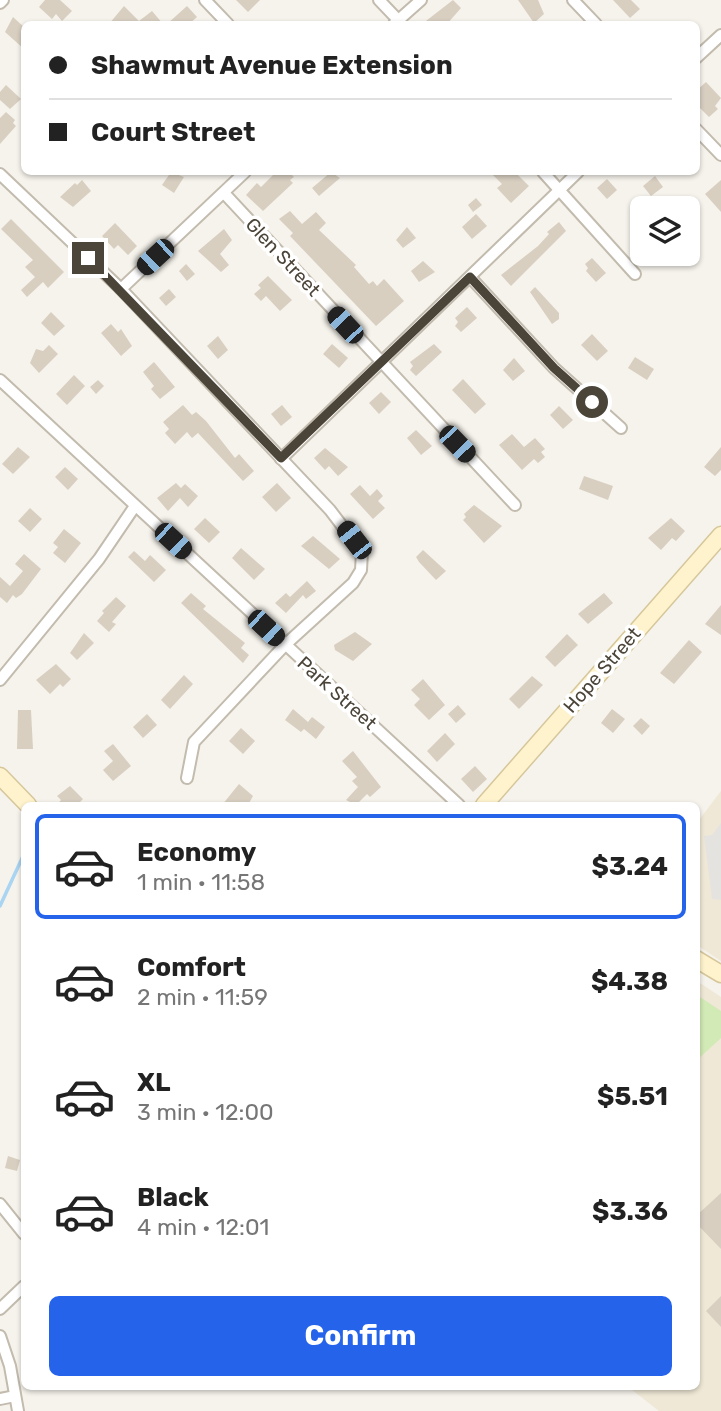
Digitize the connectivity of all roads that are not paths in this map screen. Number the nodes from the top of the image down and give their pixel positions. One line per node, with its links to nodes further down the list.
1 (205, 0): 5 (street)
2 (379, 0): 6 (street)
3 (421, 0): 7 (street)
4 (573, 0): 8 (street)
5 (225, 21)
6 (396, 21)
7 (400, 21)
8 (593, 21)
9 (721, 35): 10 (street)
10 (700, 54)
11 (700, 134): 12 (street)
12 (721, 155)
13 (0, 174): 21 (street)
14 (242, 175): 18 (street)
15 (546, 175): 17 (street)
16 (575, 175): 17 (street)
17 (560, 189): 19 (street); 20 (street)
18 (224, 193): 21 (street); 22 (street, Glen Street)
19 (635, 274)
20 (470, 277): 22 (street); 24 (street)
21 (121, 289): 25 (street)
22 (380, 363): 25 (street); 26 (street, Glen Street)
23 (0, 380): 27 (street, Park Street)
24 (621, 428)
25 (281, 458): 29 (street)
26 (515, 505)
27 (135, 506): 29 (street, Park Street); 30 (street)
28 (721, 535): 35 (main road, Hope Street)
29 (285, 645): 32 (street); 34 (street, Park Street)
30 (0, 680)
31 (0, 776): 33 (main road)
32 (187, 778)
33 (25, 802)
34 (456, 802)
35 (487, 802)
36 (700, 961): 37 (main road)
37 (721, 974)
38 (0, 1204): 39 (street)
39 (21, 1230)
40 (21, 1289): 41 (street)
41 (0, 1309)
42 (0, 1336): 43 (street)
43 (15, 1396): 44 (street); 45 (street)
44 (0, 1399)
45 (18, 1411)

